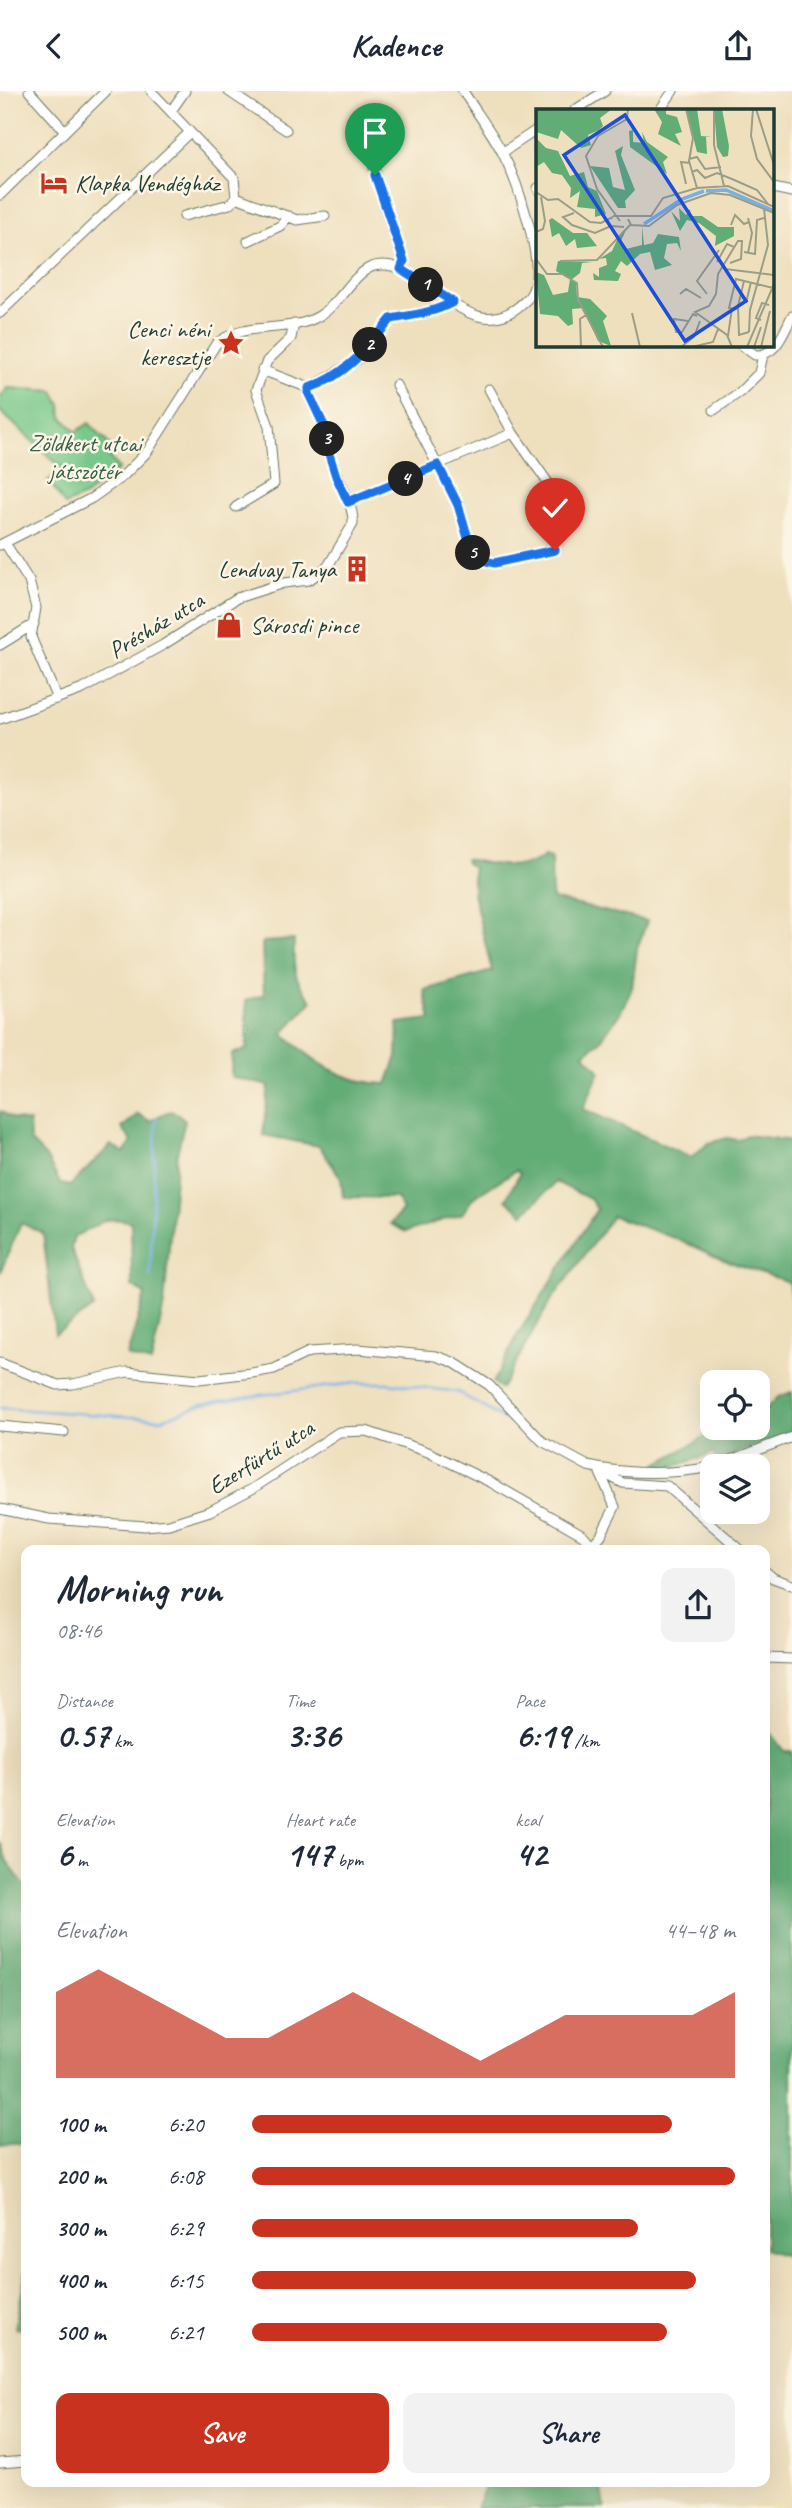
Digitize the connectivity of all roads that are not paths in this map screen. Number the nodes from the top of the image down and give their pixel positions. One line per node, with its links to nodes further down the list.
1 (29, 91): 14 (street)
2 (106, 91): 14 (street)
3 (151, 91): 11 (street)
4 (185, 91): 11 (street)
5 (228, 91): 12 (street)
6 (463, 91): 17 (street)
7 (605, 91): 9 (street)
8 (673, 91): 10 (street)
9 (577, 109)
10 (661, 109)
11 (171, 111): 15 (street)
12 (286, 130)
13 (536, 130): 17 (street)
14 (65, 131): 20 (street)
15 (190, 131): 21 (street); 32 (street)
16 (366, 138): 29 (street)
17 (503, 152): 25 (street)
18 (774, 188): 19 (street)
19 (792, 192)
20 (0, 195)
21 (236, 197): 22 (street); 23 (street)
22 (184, 216)
23 (289, 216): 24 (street); 26 (street)
24 (325, 216)
25 (532, 240): 27 (street); 28 (street)
26 (248, 241)
27 (536, 246)
28 (536, 259)
29 (401, 269): 31 (street); 34 (street)
30 (536, 273): 31 (street)
31 (453, 302): 39 (street)
32 (0, 313)
33 (792, 316): 36 (street)
34 (294, 324): 37 (street); 47 (street)
35 (744, 347): 36 (street)
36 (763, 355): 41 (street)
37 (262, 370): 39 (street); 46 (street)
38 (396, 385): 43 (street)
39 (309, 388): 44 (street, Présház utca)
40 (489, 389): 42 (street)
41 (714, 410)
42 (513, 433): 43 (street); 45 (street)
43 (438, 465): 44 (street); 48 (street)
44 (348, 502): 51 (street, Présház utca)
45 (563, 504)
46 (236, 507)
47 (2, 544): 49 (street)
48 (555, 550)
49 (34, 624): 50 (street); 51 (street)
50 (0, 645)
51 (57, 699): 52 (street, Présház utca)
52 (0, 719)
53 (0, 1363): 58 (street)
54 (0, 1426): 55 (street)
55 (64, 1432)
56 (792, 1437): 57 (street)
57 (747, 1454)
58 (598, 1468): 59 (street); 63 (street)
59 (700, 1469)
60 (607, 1475): 64 (street)
61 (0, 1509): 62 (street, Ezerfürtű utca)
62 (593, 1545)
63 (596, 1545)
64 (735, 1545)
65 (770, 1575): 66 (street)
66 (792, 1585)
67 (770, 1658): 68 (street)
68 (792, 1659)
69 (21, 2461): 70 (street)
70 (0, 2463)

